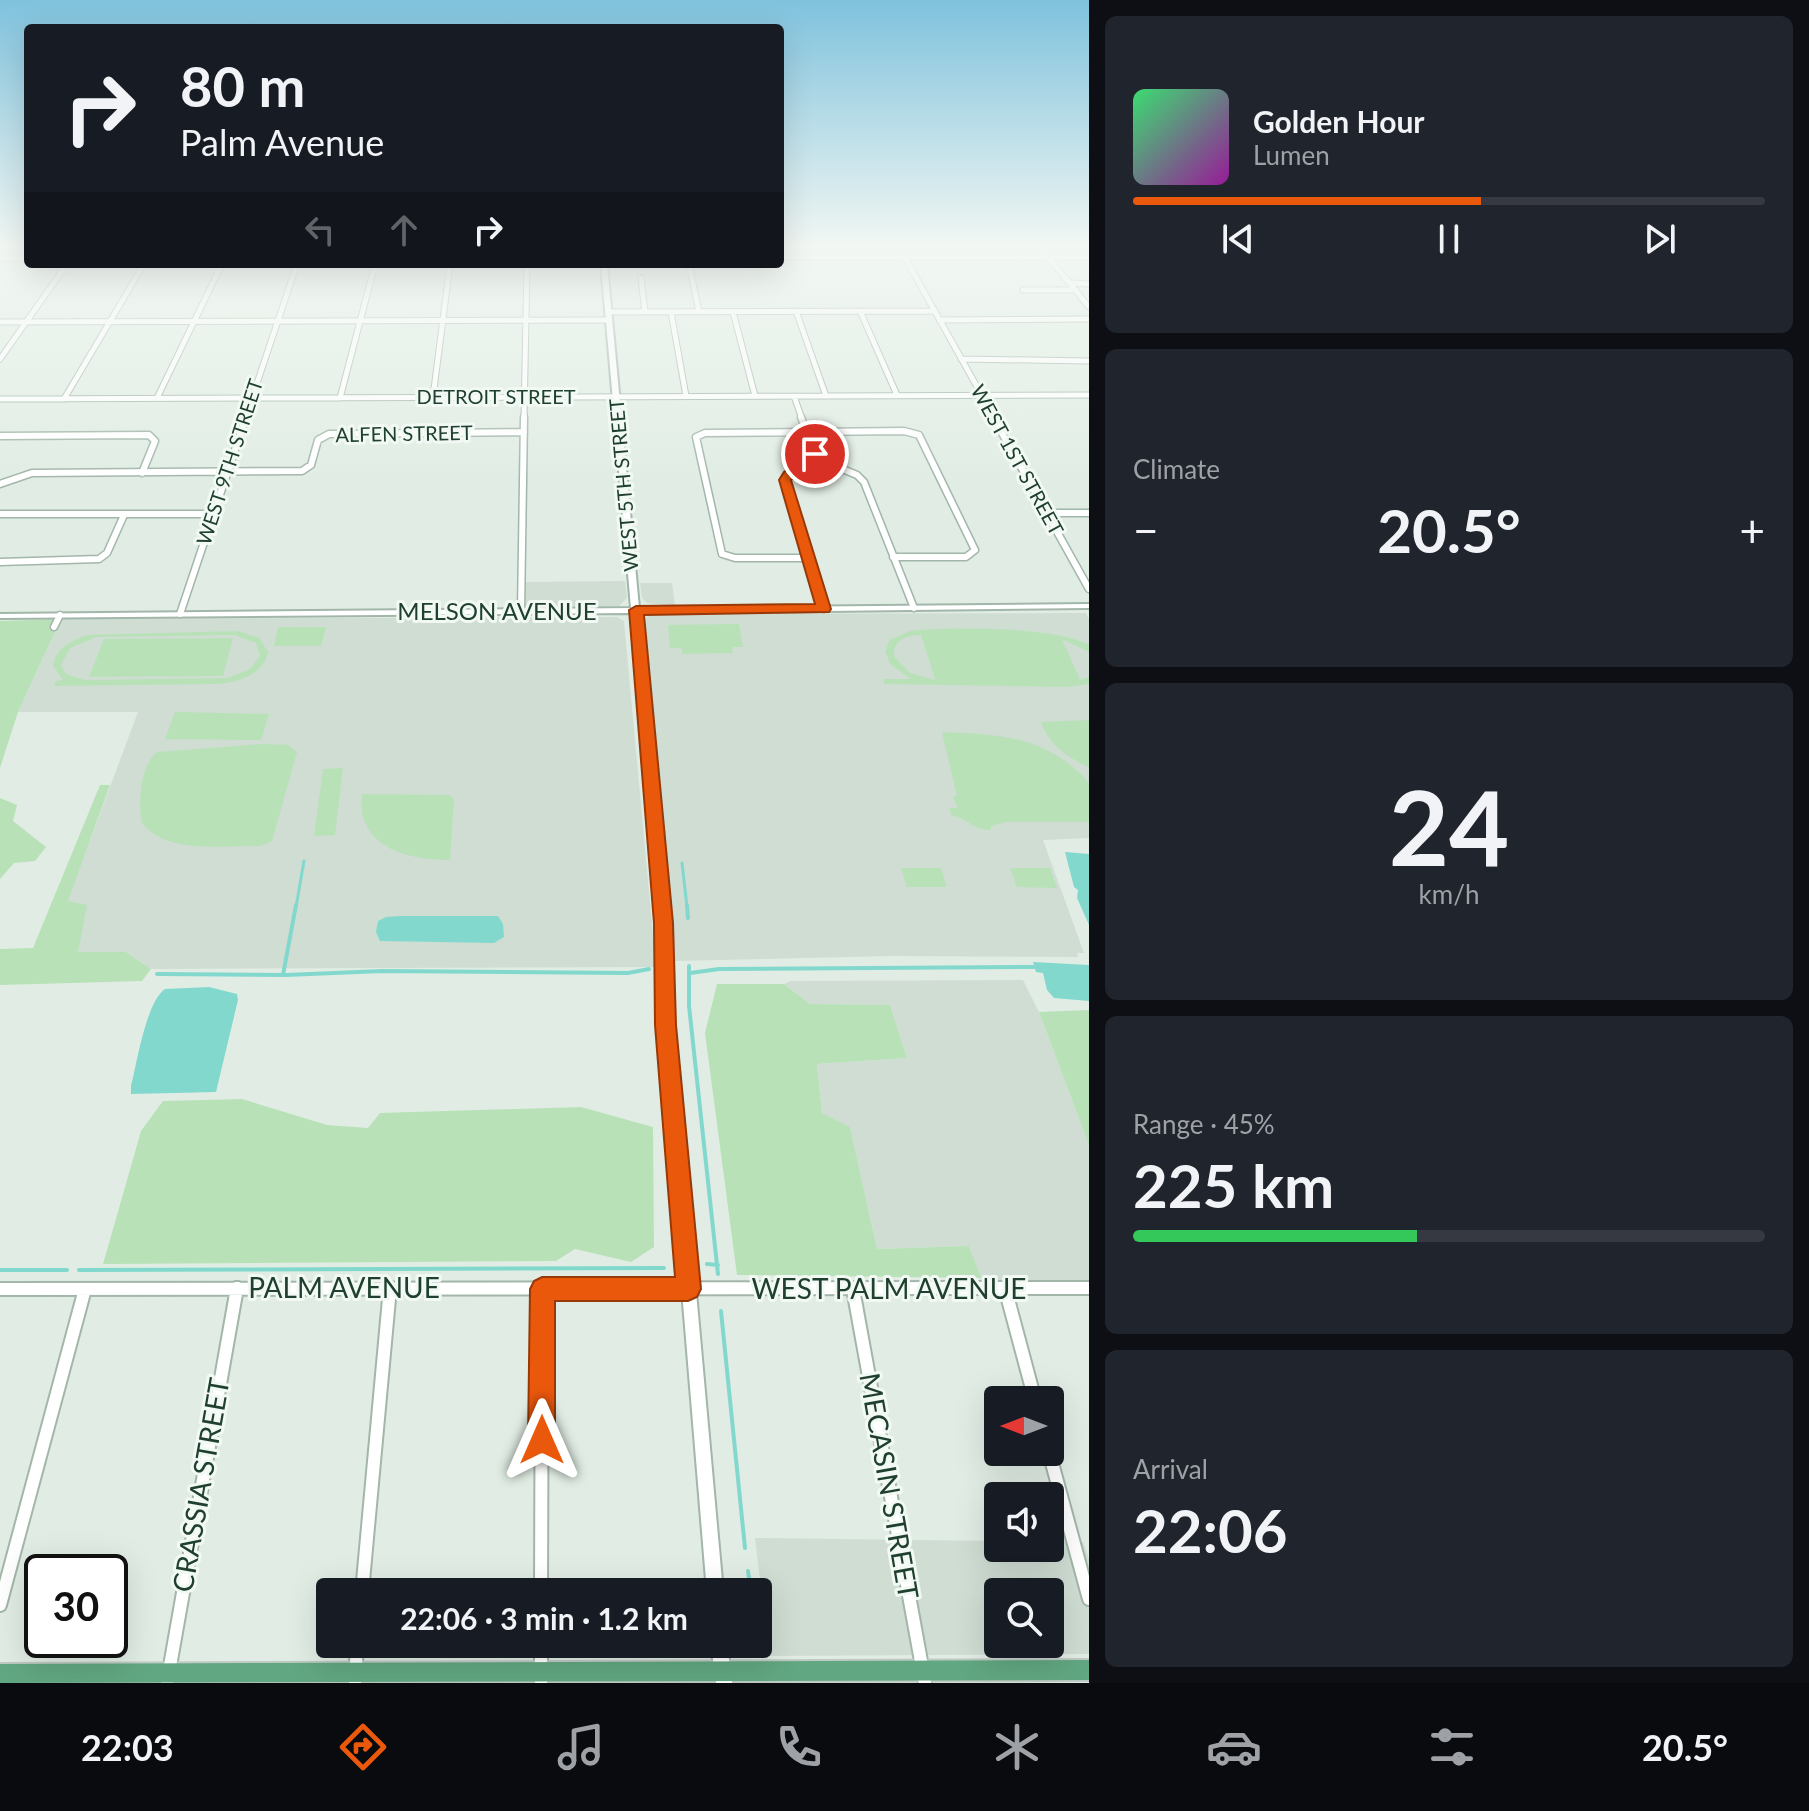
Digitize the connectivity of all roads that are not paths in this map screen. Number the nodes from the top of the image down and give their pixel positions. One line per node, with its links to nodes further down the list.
1 (24, 326): 14 (street)
2 (108, 326): 31 (street)
3 (191, 326): 27 (street)
4 (275, 326): 28 (street, WEST 9TH STREET)
5 (360, 326): 29 (street)
6 (442, 326): 24 (street)
7 (526, 326): 25 (street)
8 (610, 326): 26 (street, WEST 5TH STREET)
9 (673, 326): 20 (street)
10 (737, 326): 21 (street)
11 (801, 326): 23 (street)
12 (866, 326): 17 (street)
13 (942, 326): 15 (street, WEST 1ST STREET)
14 (0, 359)
15 (961, 359): 16 (street); 18 (street, WEST 1ST STREET)
16 (1089, 361)
17 (897, 395): 18 (street, DETROIT STREET); 23 (street, DETROIT STREET)
18 (981, 395): 19 (street, DETROIT STREET); 39 (street, WEST 1ST STREET)
19 (1089, 395)
20 (686, 396): 21 (street, DETROIT STREET); 26 (street, DETROIT STREET)
21 (755, 396): 22 (street, DETROIT STREET)
22 (794, 396): 23 (street, DETROIT STREET); 33 (street)
23 (826, 396)
24 (433, 397): 25 (street, DETROIT STREET); 29 (street, DETROIT STREET)
25 (525, 397): 26 (street, DETROIT STREET); 32 (street)
26 (616, 397): 51 (street, WEST 5TH STREET)
27 (157, 398): 28 (street, DETROIT STREET); 31 (street, DETROIT STREET)
28 (250, 398): 29 (street, DETROIT STREET); 36 (street, WEST 9TH STREET)
29 (340, 398)
30 (0, 399): 31 (street, DETROIT STREET)
31 (64, 399)
32 (524, 432): 36 (street, ALFEN STREET); 52 (street)
33 (807, 432): 35 (street); 44 (street); 45 (street)
34 (0, 436): 37 (street)
35 (816, 458): 44 (street); 45 (street)
36 (227, 472): 37 (street); 42 (street, WEST 9TH STREET)
37 (142, 473): 38 (street)
38 (0, 484)
39 (1047, 513): 40 (street); 47 (street, WEST 1ST STREET)
40 (1089, 513)
41 (0, 514): 43 (street)
42 (213, 514): 43 (street); 53 (street, WEST 9TH STREET)
43 (124, 515): 46 (street)
44 (893, 557): 49 (street)
45 (809, 558): 50 (street)
46 (0, 562)
47 (1089, 589)
48 (1089, 606): 49 (street, MELSON AVENUE)
49 (914, 608): 50 (street, MELSON AVENUE)
50 (824, 609): 51 (street, MELSON AVENUE)
51 (636, 610): 52 (street, MELSON AVENUE); 64 (street, WEST 5TH STREET)
52 (521, 611): 53 (street, MELSON AVENUE)
53 (180, 614): 54 (street, MELSON AVENUE)
54 (60, 615): 55 (street, MELSON AVENUE); 56 (street)
55 (0, 616)
56 (54, 627)
57 (237, 1288): 58 (street, PALM AVENUE); 62 (street, PALM AVENUE); 79 (street, CRASSIA STREET)
58 (390, 1288): 63 (street, PALM AVENUE); 68 (street)
59 (1005, 1288): 60 (street, WEST PALM AVENUE); 65 (street, WEST PALM AVENUE); 66 (street)
60 (1089, 1288)
61 (0, 1289): 62 (street, PALM AVENUE)
62 (85, 1289): 72 (street)
63 (542, 1289): 64 (street, PALM AVENUE); 69 (street)
64 (688, 1289): 65 (street, WEST PALM AVENUE); 70 (street, WEST 5TH STREET)
65 (853, 1289): 78 (street, MECASIN STREET)
66 (1031, 1386)
67 (1053, 1466): 71 (street)
68 (363, 1578)
69 (541, 1578)
70 (714, 1578)
71 (1089, 1599)
72 (0, 1605)
73 (356, 1658): 80 (street)
74 (1089, 1670): 78 (main road)
75 (0, 1674): 79 (main road)
76 (541, 1677): 77 (main road); 80 (main road)
77 (724, 1677): 78 (main road)
78 (923, 1677)
79 (168, 1678): 80 (main road)
80 (355, 1678)

